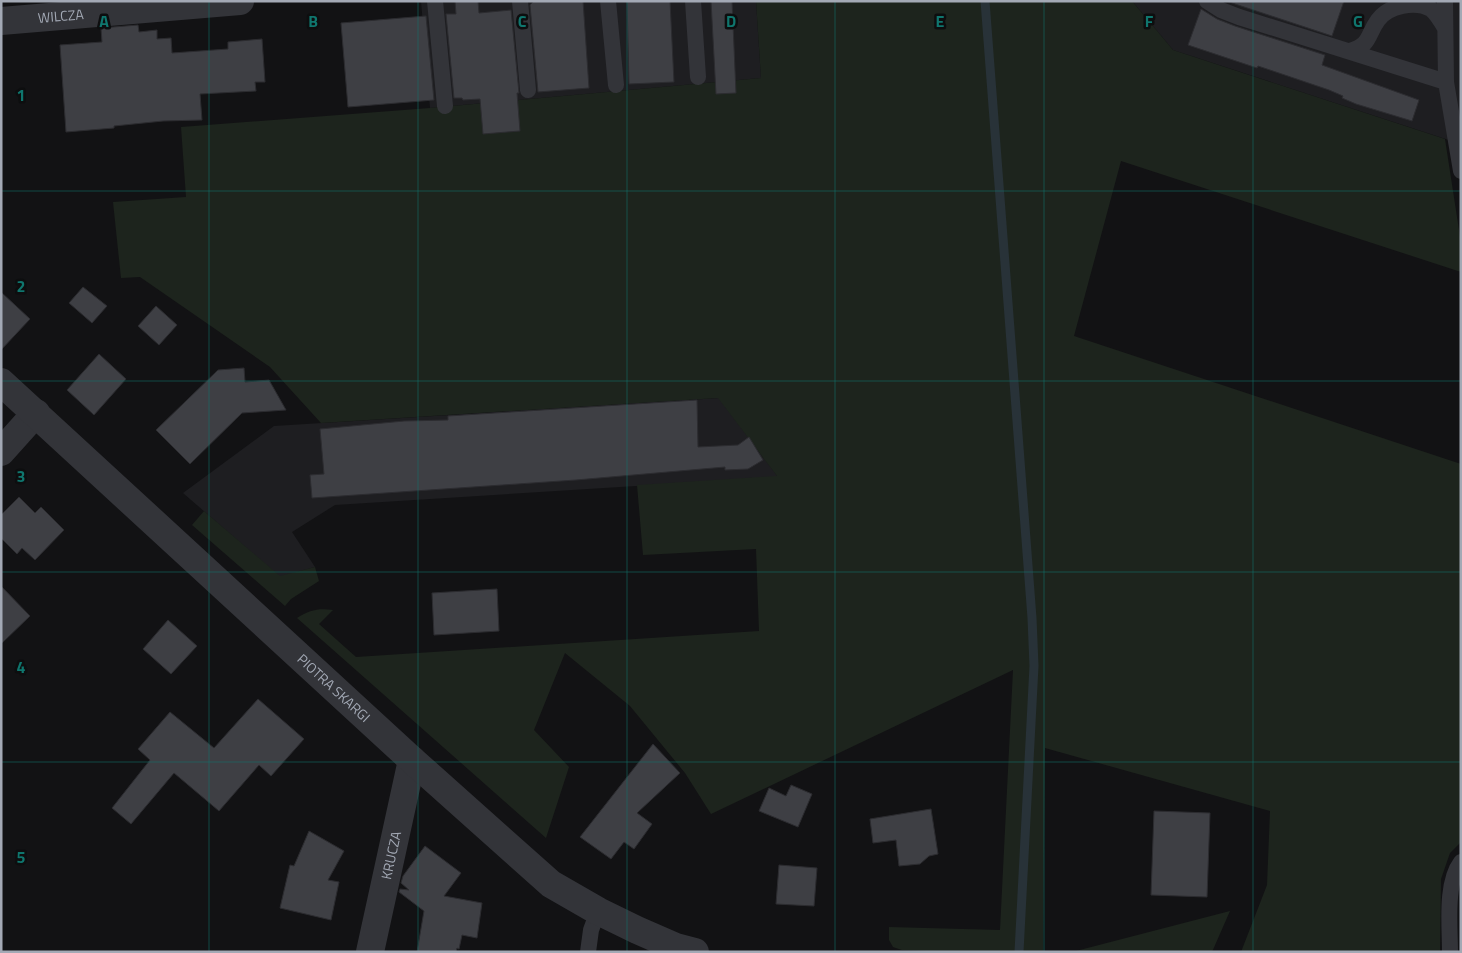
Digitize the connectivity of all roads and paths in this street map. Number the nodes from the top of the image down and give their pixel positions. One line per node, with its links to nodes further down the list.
1 (240, 1): 8 (street, WILCZA)
2 (435, 1): 16 (lane)
3 (520, 1): 15 (lane)
4 (608, 1): 14 (lane)
5 (693, 1): 12 (lane)
6 (1207, 1): 11 (lane)
7 (1445, 1): 10 (lane)
8 (87, 8): 9 (street, WILCZA)
9 (1, 21)
10 (1445, 28): 11 (lane); 13 (lane)
11 (1350, 51): 13 (lane)
12 (698, 77)
13 (1446, 82): 17 (lane)
14 (616, 84)
15 (528, 90)
16 (445, 106)
17 (1461, 171)
18 (1, 382): 19 (street, PIOTRA SKARGI)
19 (36, 413): 20 (street); 21 (street, PIOTRA SKARGI)
20 (1, 452)
21 (412, 760): 23 (street, PIOTRA SKARGI); 24 (street, KRUCZA)
22 (1461, 862): 27 (lane)
23 (598, 911): 25 (lane); 26 (street, PIOTRA SKARGI)
24 (370, 952)
25 (588, 952)
26 (695, 952)
27 (1450, 952)

